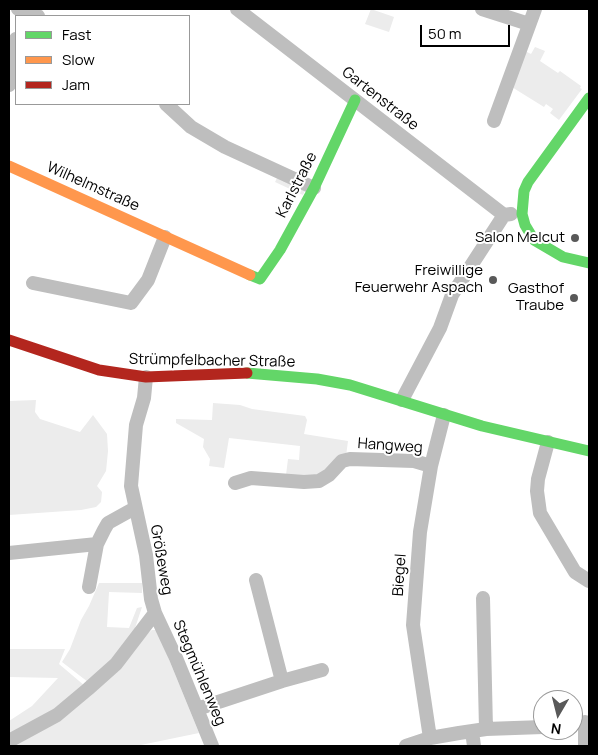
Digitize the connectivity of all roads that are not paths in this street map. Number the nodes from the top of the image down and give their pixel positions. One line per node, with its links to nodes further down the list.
1 (20, 9): 5 (street)
2 (237, 9): 6 (street, Gartenstraße)
3 (482, 9): 7 (street)
4 (535, 9): 7 (street)
5 (35, 15)
6 (255, 15): 11 (street, Gartenstraße)
7 (530, 24): 13 (street)
8 (15, 46): 9 (street)
9 (9, 85)
10 (589, 98): 17 (street)
11 (355, 100): 15 (street, Karlstraße); 16 (street, Gartenstraße)
12 (167, 105): 15 (street)
13 (494, 121)
14 (9, 166): 18 (street, Wilhelmstraße)
15 (314, 188): 20 (street, Karlstraße)
16 (504, 214): 17 (street); 24 (street)
17 (522, 214): 19 (street)
18 (165, 237): 20 (street, Wilhelmstraße); 21 (street)
19 (589, 264)
20 (260, 279)
21 (33, 283)
22 (9, 340): 23 (street, Strümpfelbacher Straße)
23 (146, 377): 24 (street, Strümpfelbacher Straße); 30 (street, Größeweg)
24 (402, 400): 25 (street, Strümpfelbacher Straße)
25 (444, 415): 26 (street, Strümpfelbacher Straße); 28 (street, Biegel)
26 (548, 442): 27 (street, Strümpfelbacher Straße); 34 (street)
27 (589, 452)
28 (431, 466): 29 (street, Hangweg); 44 (street, Biegel)
29 (235, 483)
30 (135, 508): 31 (street); 37 (street, Größeweg)
31 (97, 544): 32 (street); 35 (street)
32 (9, 553)
33 (256, 580): 39 (street)
34 (589, 581)
35 (89, 587)
36 (483, 598): 43 (street)
37 (155, 613): 40 (street, Stegmühlenweg); 45 (street, Größeweg)
38 (322, 670): 39 (street)
39 (282, 681): 40 (street)
40 (197, 709): 46 (street, Stegmühlenweg)
41 (583, 722): 49 (street)
42 (533, 727): 43 (street)
43 (479, 730): 44 (street); 48 (street)
44 (430, 738): 47 (street)
45 (9, 741)
46 (212, 746)
47 (406, 746)
48 (474, 746)
49 (585, 746)

